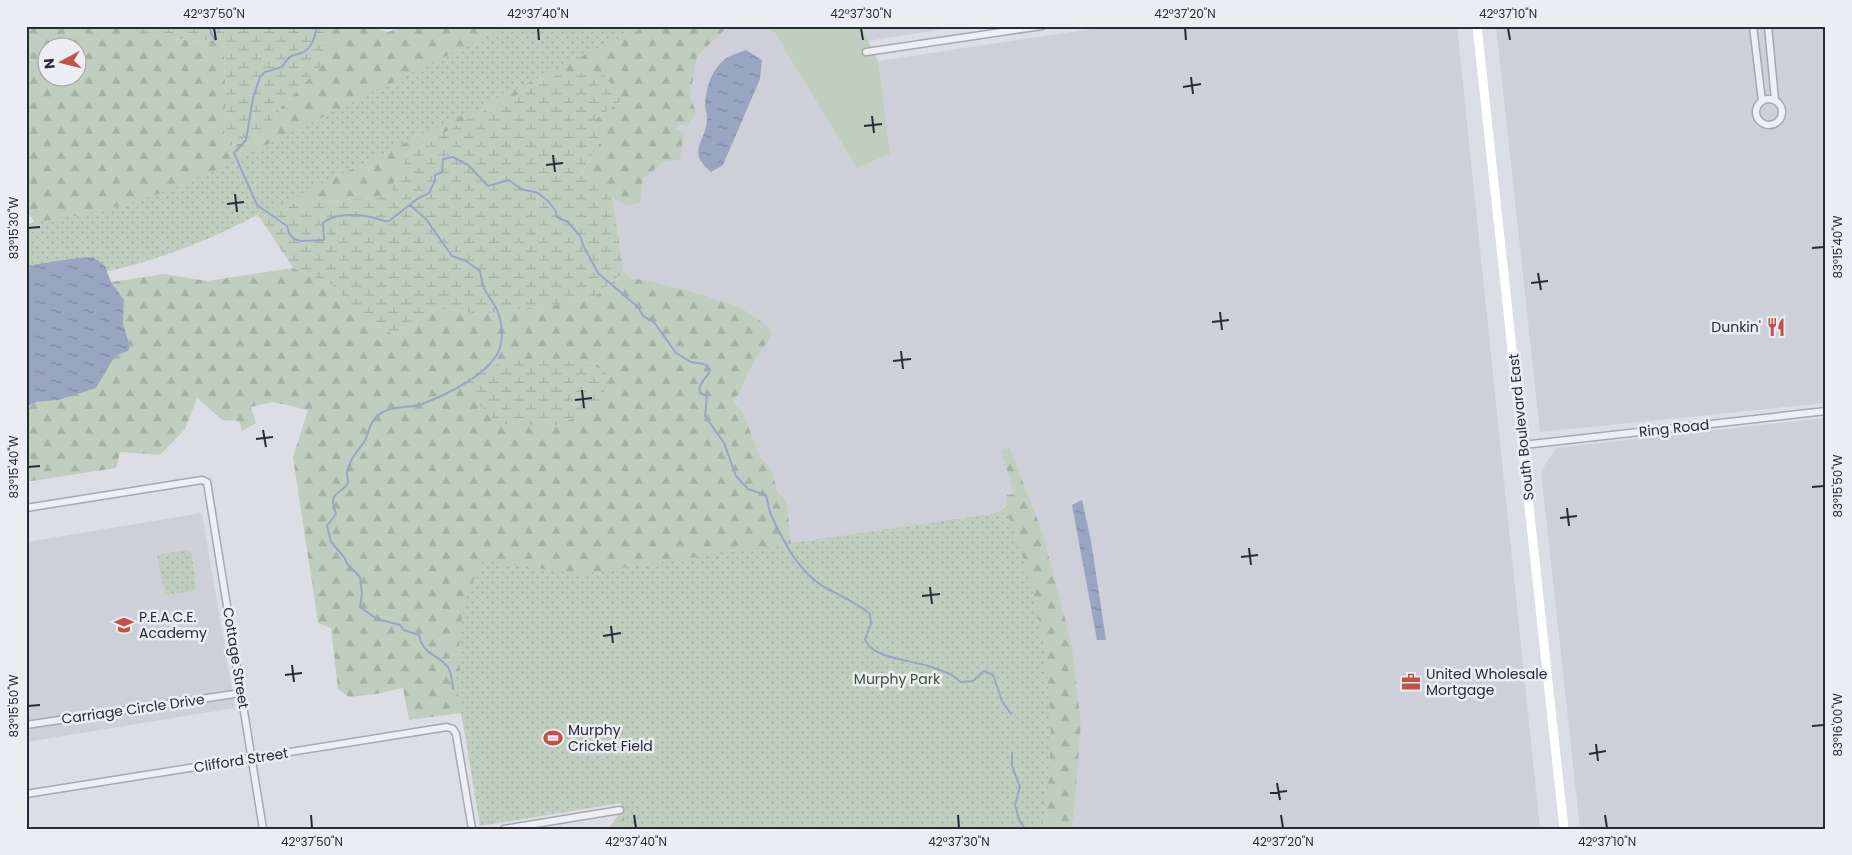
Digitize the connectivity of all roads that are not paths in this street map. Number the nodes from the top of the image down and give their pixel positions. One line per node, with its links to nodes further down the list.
1 (1042, 26): 5 (street)
2 (1477, 26): 9 (street, South Boulevard East)
3 (1753, 26): 7 (street)
4 (1768, 26): 6 (street)
5 (866, 52)
6 (1775, 100): 7 (street); 7 (street)
7 (1762, 101)
8 (1826, 411): 9 (street, Ring Road)
9 (1523, 445): 19 (street, South Boulevard East)
10 (26, 508): 11 (street, Cottage Street)
11 (241, 693): 12 (street, Carriage Circle Drive); 13 (street, Cottage Street)
12 (26, 726)
13 (252, 758): 14 (street, Clifford Street); 16 (street, Cottage Street); 17 (street, Clifford Street)
14 (26, 794)
15 (620, 810): 18 (street)
16 (263, 829)
17 (472, 829)
18 (504, 829)
19 (1564, 829)

